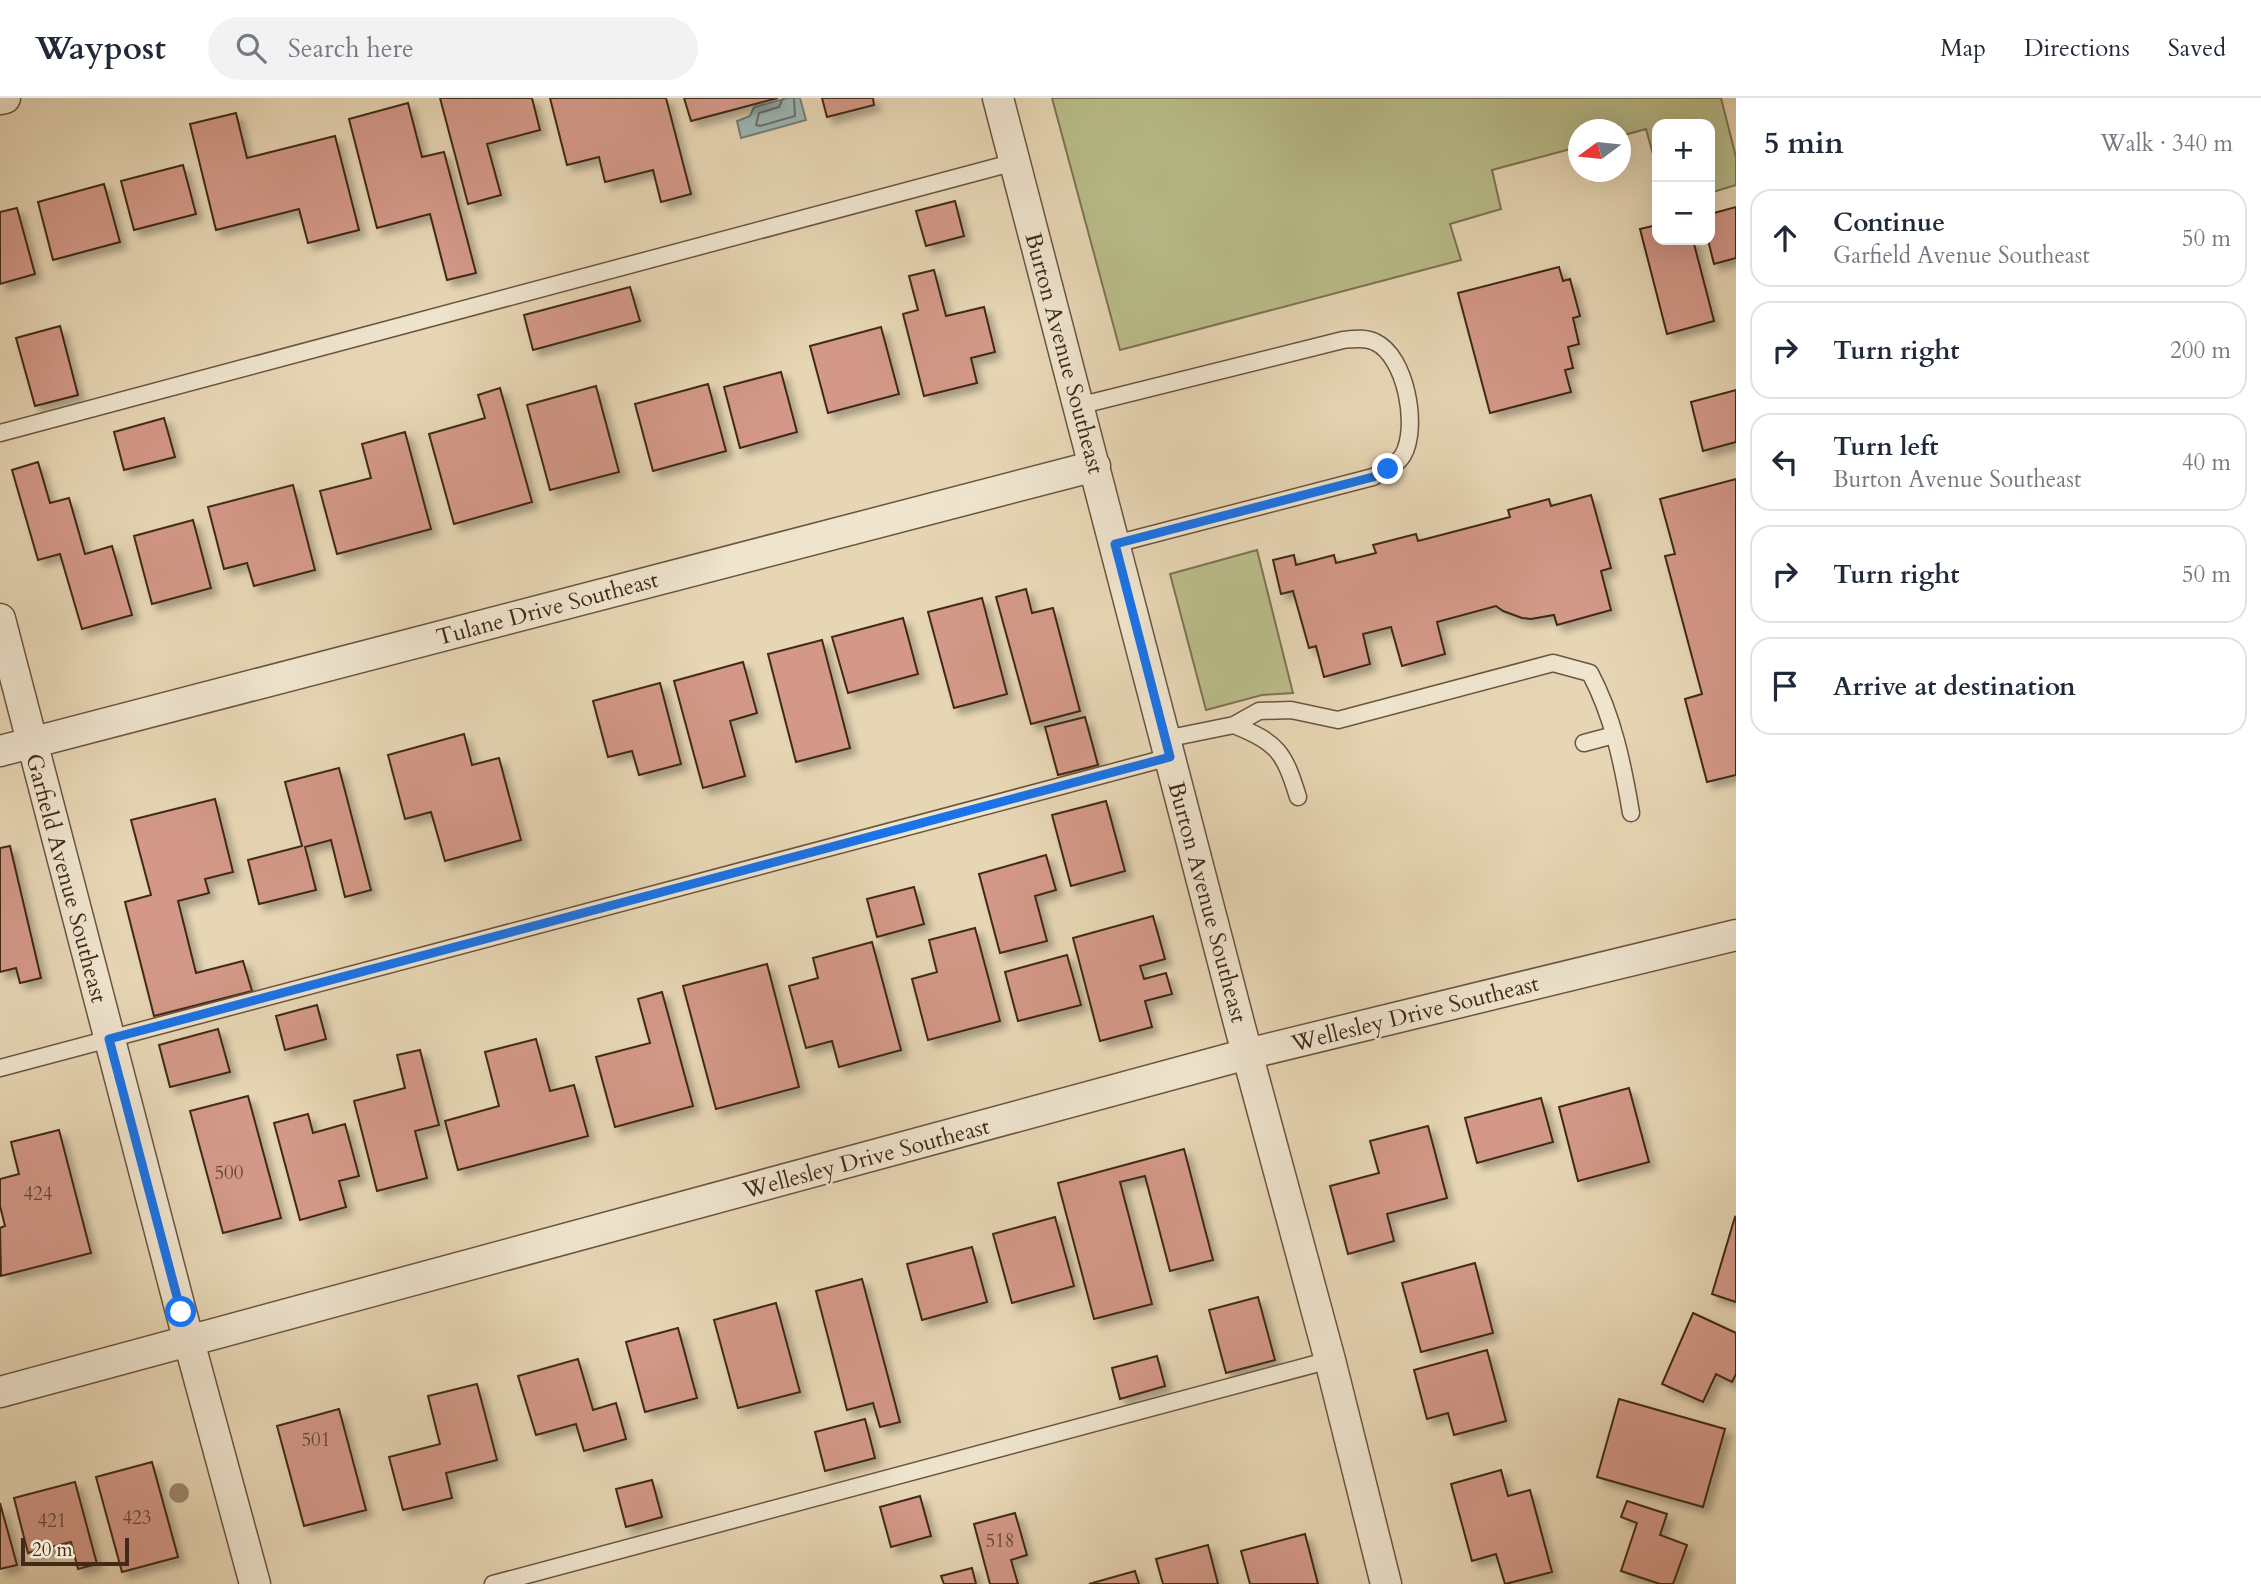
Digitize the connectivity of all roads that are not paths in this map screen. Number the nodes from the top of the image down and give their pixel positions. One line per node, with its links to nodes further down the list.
1 (5, 98): 3 (street)
2 (998, 98): 4 (street, Burton Avenue Southeast)
3 (0, 99)
4 (1015, 162): 5 (street, Burton Avenue Southeast); 6 (lane)
5 (1079, 406): 7 (street, Burton Avenue Southeast); 8 (lane)
6 (0, 433)
7 (1095, 466): 8 (street, Burton Avenue Southeast); 12 (street, Tulane Drive Southeast)
8 (1115, 544): 14 (street, Burton Avenue Southeast)
9 (0, 619): 12 (street, Garfield Avenue Southeast)
10 (1234, 725): 11 (lane); 14 (lane); 16 (lane)
11 (1614, 735): 13 (lane); 17 (lane)
12 (32, 743): 15 (street, Tulane Drive Southeast); 19 (street, Garfield Avenue Southeast)
13 (1584, 743)
14 (1168, 748): 19 (lane); 20 (street, Burton Avenue Southeast)
15 (0, 751)
16 (1298, 797)
17 (1631, 813)
18 (1736, 935): 20 (street, Wellesley Drive Southeast)
19 (109, 1039): 21 (lane); 22 (street, Garfield Avenue Southeast)
20 (1247, 1054): 22 (street, Wellesley Drive Southeast); 23 (street, Burton Avenue Southeast)
21 (0, 1068)
22 (189, 1342): 24 (street, Wellesley Drive Southeast); 25 (street, Garfield Avenue Southeast)
23 (1331, 1360): 26 (lane); 27 (street, Burton Avenue Southeast)
24 (0, 1392)
25 (255, 1584)
26 (493, 1584)
27 (1386, 1584)

